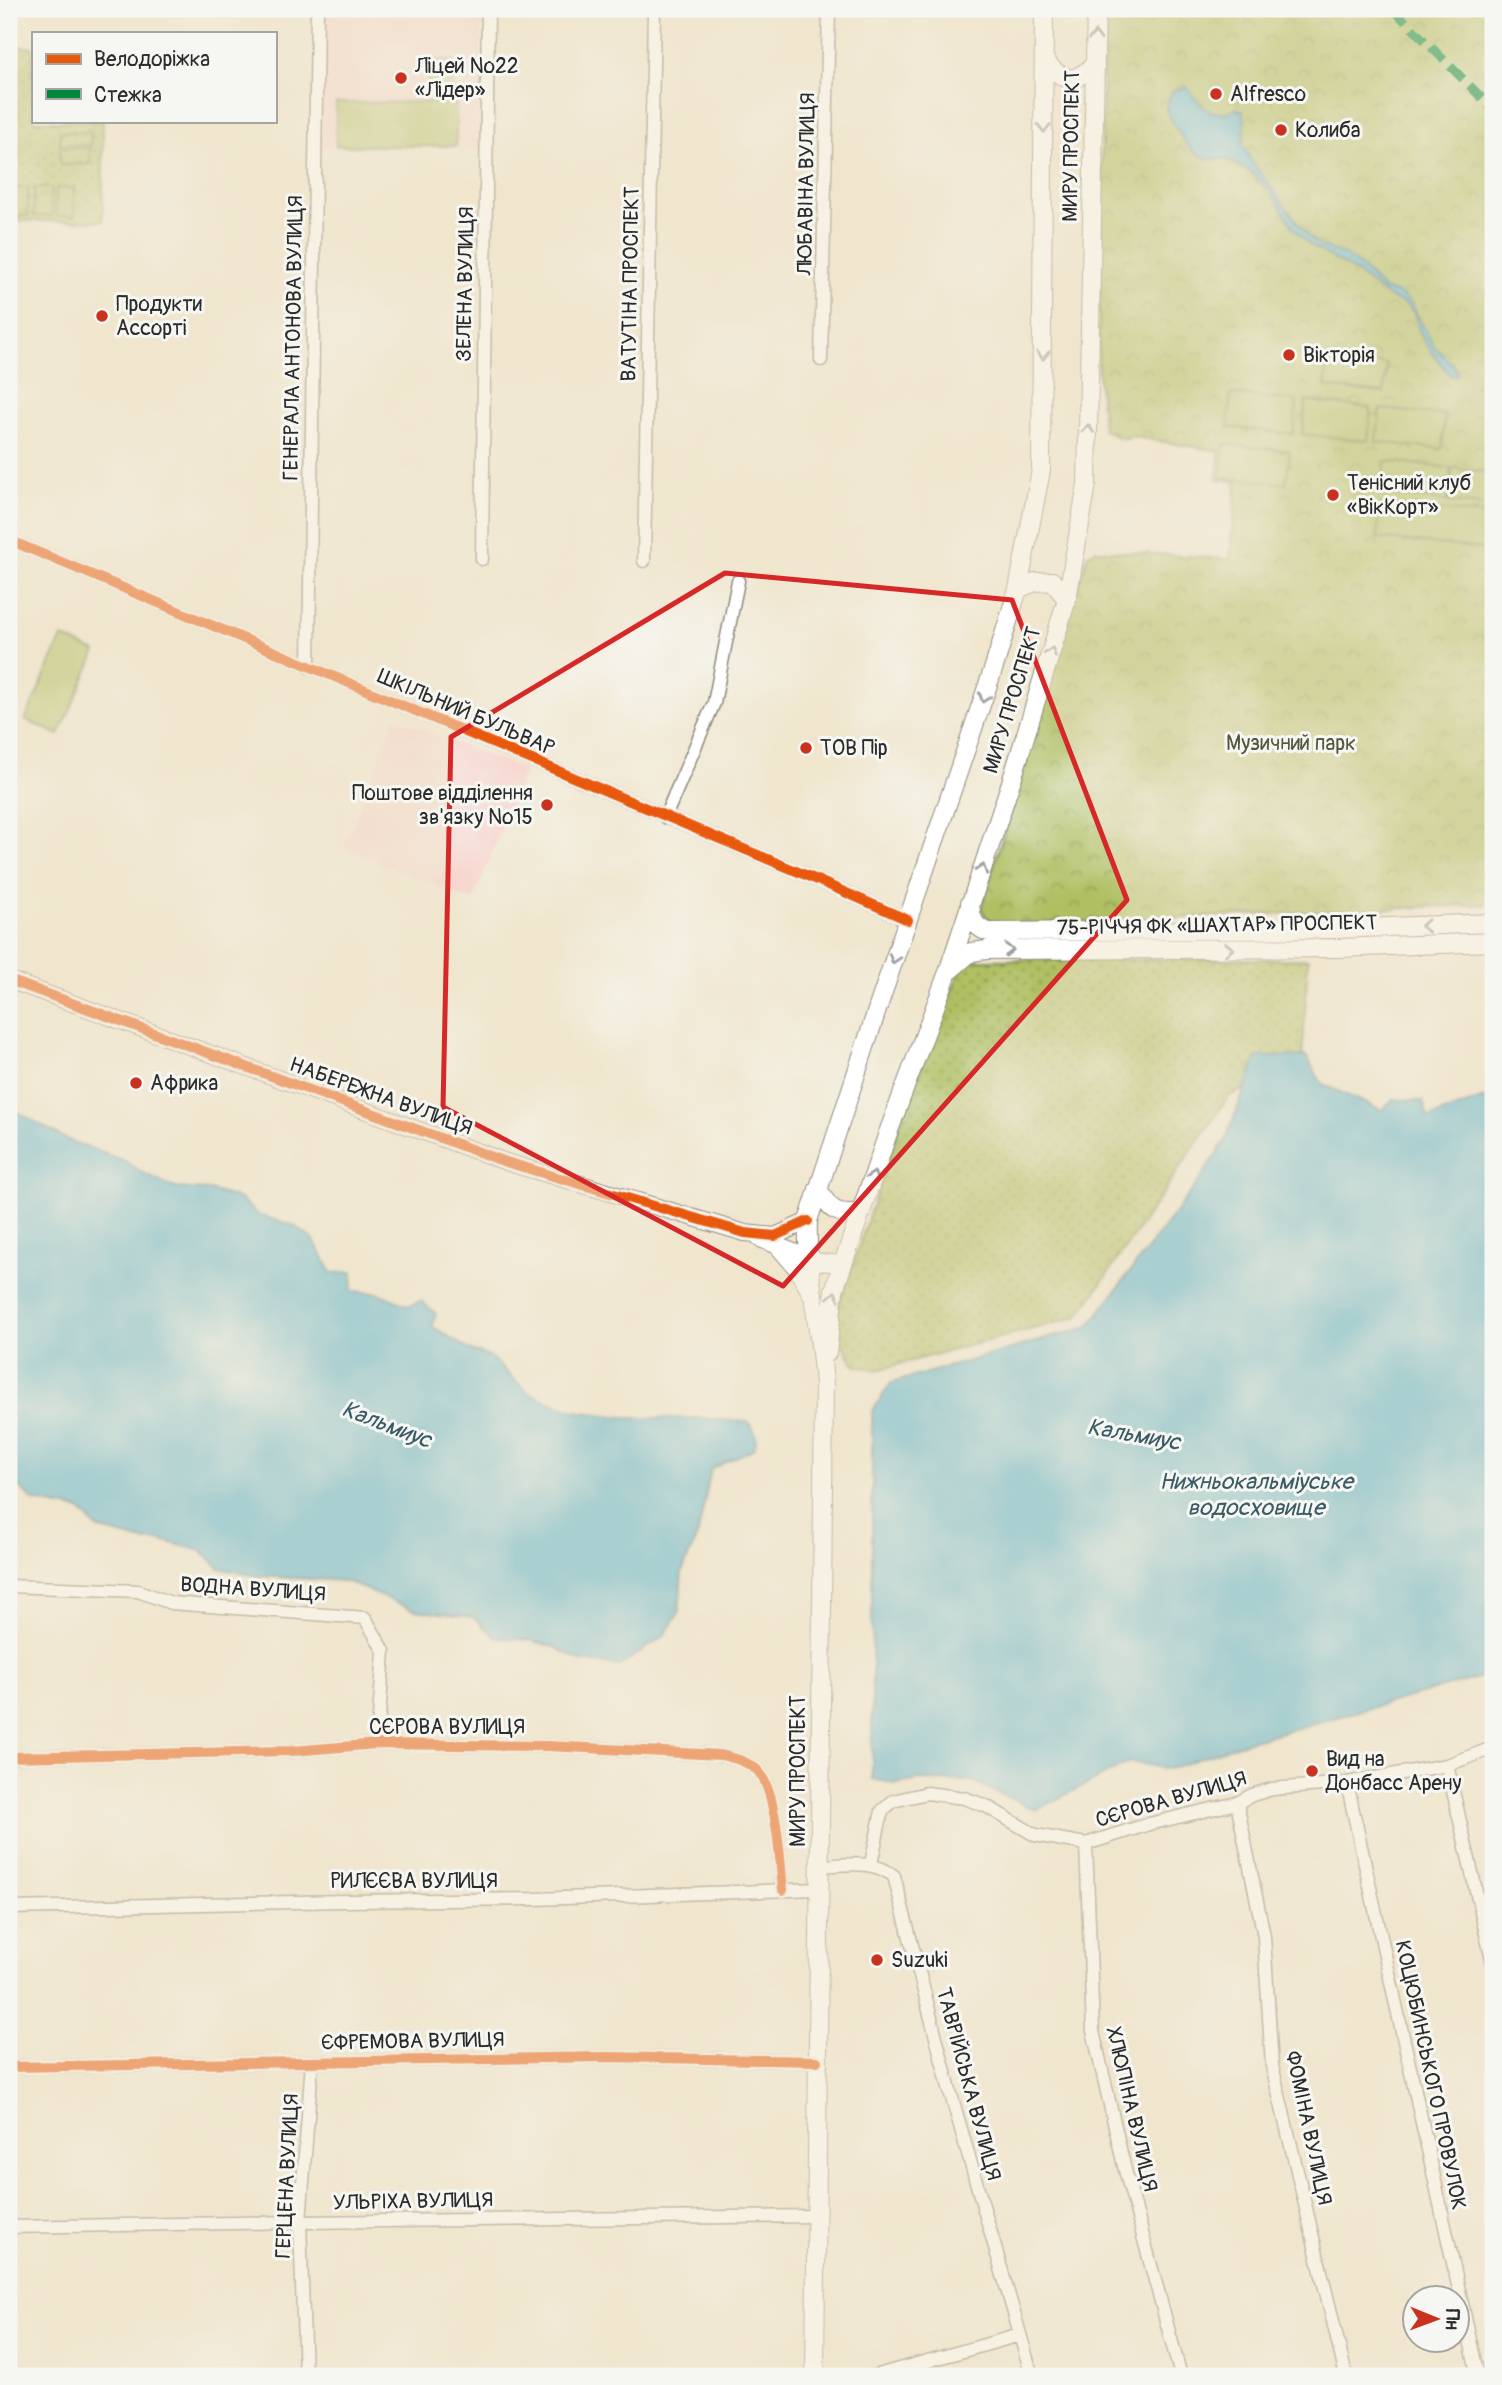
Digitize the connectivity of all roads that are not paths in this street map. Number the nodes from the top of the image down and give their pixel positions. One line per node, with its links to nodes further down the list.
1 (317, 9): 16 (street, ГЕНЕРАЛА АНТОНОВА ВУЛИЦЯ)
2 (488, 9): 11 (street, ЗЕЛЕНА ВУЛИЦЯ)
3 (654, 9): 12 (street, ВАТУТІНА ПРОСПЕКТ)
4 (829, 9): 9 (street, ЛЮБАВІНА ВУЛИЦЯ)
5 (1044, 9): 7 (main road, МИРУ ПРОСПЕКТ)
6 (1096, 9): 8 (main road, МИРУ ПРОСПЕКТ, one-way to 6)
7 (1044, 59): 8 (main road); 14 (main road, МИРУ ПРОСПЕКТ, one-way to 14)
8 (1095, 64): 15 (main road, МИРУ ПРОСПЕКТ, one-way to 8)
9 (821, 360)
10 (9, 540): 16 (street, ШКІЛЬНИЙ БУЛЬВАР)
11 (482, 559)
12 (644, 561)
13 (738, 581): 17 (street)
14 (1018, 589): 15 (main road); 19 (main road, МИРУ ПРОСПЕКТ, one-way to 19)
15 (1067, 599): 18 (main road, МИРУ ПРОСПЕКТ, one-way to 15)
16 (309, 667): 17 (street, ШКІЛЬНИЙ БУЛЬВАР)
17 (665, 817): 19 (street, ШКІЛЬНИЙ БУЛЬВАР)
18 (970, 903): 20 (main road, 75-РІЧЧЯ ФК «ШАХТАР» ПРОСПЕКТ, one-way to 18); 22 (main road, МИРУ ПРОСПЕКТ)
19 (908, 920): 24 (main road, МИРУ ПРОСПЕКТ, one-way to 24)
20 (1493, 923)
21 (1493, 942): 22 (main road, 75-РІЧЧЯ ФК «ШАХТАР» ПРОСПЕКТ, one-way to 21)
22 (948, 972): 25 (main road, МИРУ ПРОСПЕКТ, one-way to 22)
23 (9, 980): 27 (street, НАБЕРЕЖНА ВУЛИЦЯ)
24 (818, 1189): 25 (main road); 26 (main road, МИРУ ПРОСПЕКТ)
25 (861, 1213): 30 (main road, МИРУ ПРОСПЕКТ)
26 (808, 1221): 27 (street); 29 (main road, МИРУ ПРОСПЕКТ)
27 (745, 1233): 28 (street)
28 (777, 1247): 29 (street); 31 (street)
29 (808, 1258): 30 (street); 31 (main road, МИРУ ПРОСПЕКТ)
30 (844, 1264): 32 (main road, МИРУ ПРОСПЕКТ, one-way to 30)
31 (811, 1294): 32 (main road, МИРУ ПРОСПЕКТ)
32 (824, 1381): 42 (main road, МИРУ ПРОСПЕКТ)
33 (9, 1586): 34 (street, ВОДНА ВУЛИЦЯ)
34 (377, 1744): 36 (street, СЄРОВА ВУЛИЦЯ); 44 (street, СЄРОВА ВУЛИЦЯ)
35 (1493, 1748): 37 (street, СЄРОВА ВУЛИЦЯ)
36 (9, 1757)
37 (1447, 1765): 38 (street, СЄРОВА ВУЛИЦЯ); 46 (street)
38 (1347, 1783): 39 (street, СЄРОВА ВУЛИЦЯ); 60 (street, КОЦЮБИНСЬКОГО ПРОВУЛОК)
39 (1237, 1803): 40 (street, СЄРОВА ВУЛИЦЯ); 59 (street, ФОМІНА ВУЛИЦЯ)
40 (1086, 1843): 41 (street, СЄРОВА ВУЛИЦЯ); 58 (street, ХЛЮПІНА ВУЛИЦЯ)
41 (871, 1864): 42 (street); 53 (street, ТАВРІЙСЬКА ВУЛИЦЯ)
42 (819, 1866): 43 (main road, МИРУ ПРОСПЕКТ)
43 (819, 1889): 44 (street, РИЛЄЄВА ВУЛИЦЯ); 47 (main road, МИРУ ПРОСПЕКТ)
44 (783, 1890): 45 (street, РИЛЄЄВА ВУЛИЦЯ)
45 (9, 1908)
46 (1493, 1964)
47 (817, 2061): 48 (street, ЄФРЕМОВА ВУЛИЦЯ); 50 (main road, МИРУ ПРОСПЕКТ)
48 (312, 2062): 49 (street, ЄФРЕМОВА ВУЛИЦЯ); 51 (street, ГЕРЦЕНА ВУЛИЦЯ)
49 (9, 2067)
50 (817, 2216): 51 (street, УЛЬРІХА ВУЛИЦЯ); 55 (main road, МИРУ ПРОСПЕКТ)
51 (300, 2222): 52 (street, УЛЬРІХА ВУЛИЦЯ); 54 (street, ГЕРЦЕНА ВУЛИЦЯ)
52 (9, 2227)
53 (1020, 2335): 56 (street); 57 (street, ТАВРІЙСЬКА ВУЛИЦЯ)
54 (305, 2376)
55 (815, 2376)
56 (874, 2376)
57 (1032, 2376)
58 (1181, 2376)
59 (1346, 2376)
60 (1478, 2376)

